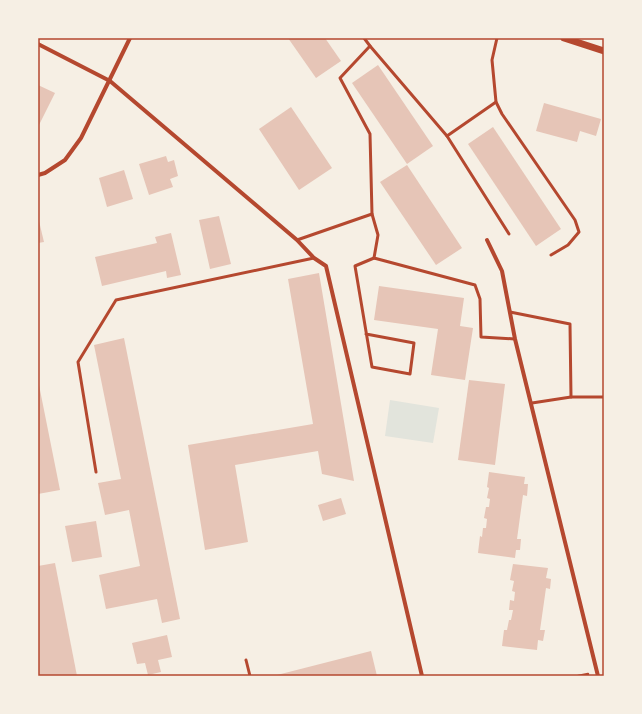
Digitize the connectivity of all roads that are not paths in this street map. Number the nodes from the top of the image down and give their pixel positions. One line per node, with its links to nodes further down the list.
1 (130, 38): 8 (street)
2 (364, 38): 6 (lane)
3 (497, 38): 9 (lane)
4 (564, 38): 7 (street)
5 (38, 44): 8 (street)
6 (370, 46): 10 (lane); 12 (lane)
7 (604, 51)
8 (110, 81): 11 (street); 14 (street)
9 (496, 102): 10 (lane); 16 (lane)
10 (447, 136): 13 (lane)
11 (38, 175)
12 (372, 214): 14 (lane); 18 (lane)
13 (509, 234)
14 (297, 240): 17 (street)
15 (487, 240): 19 (street)
16 (551, 255)
17 (314, 258): 25 (lane); 28 (street)
18 (374, 258): 20 (lane); 21 (lane)
19 (510, 312): 21 (street); 22 (lane)
20 (366, 334): 20 (lane)
21 (515, 339): 24 (street)
22 (571, 397): 23 (lane); 24 (lane)
23 (604, 397)
24 (532, 403): 29 (street)
25 (96, 472)
26 (246, 660): 27 (lane)
27 (250, 676)
28 (422, 676)
29 (598, 676)

